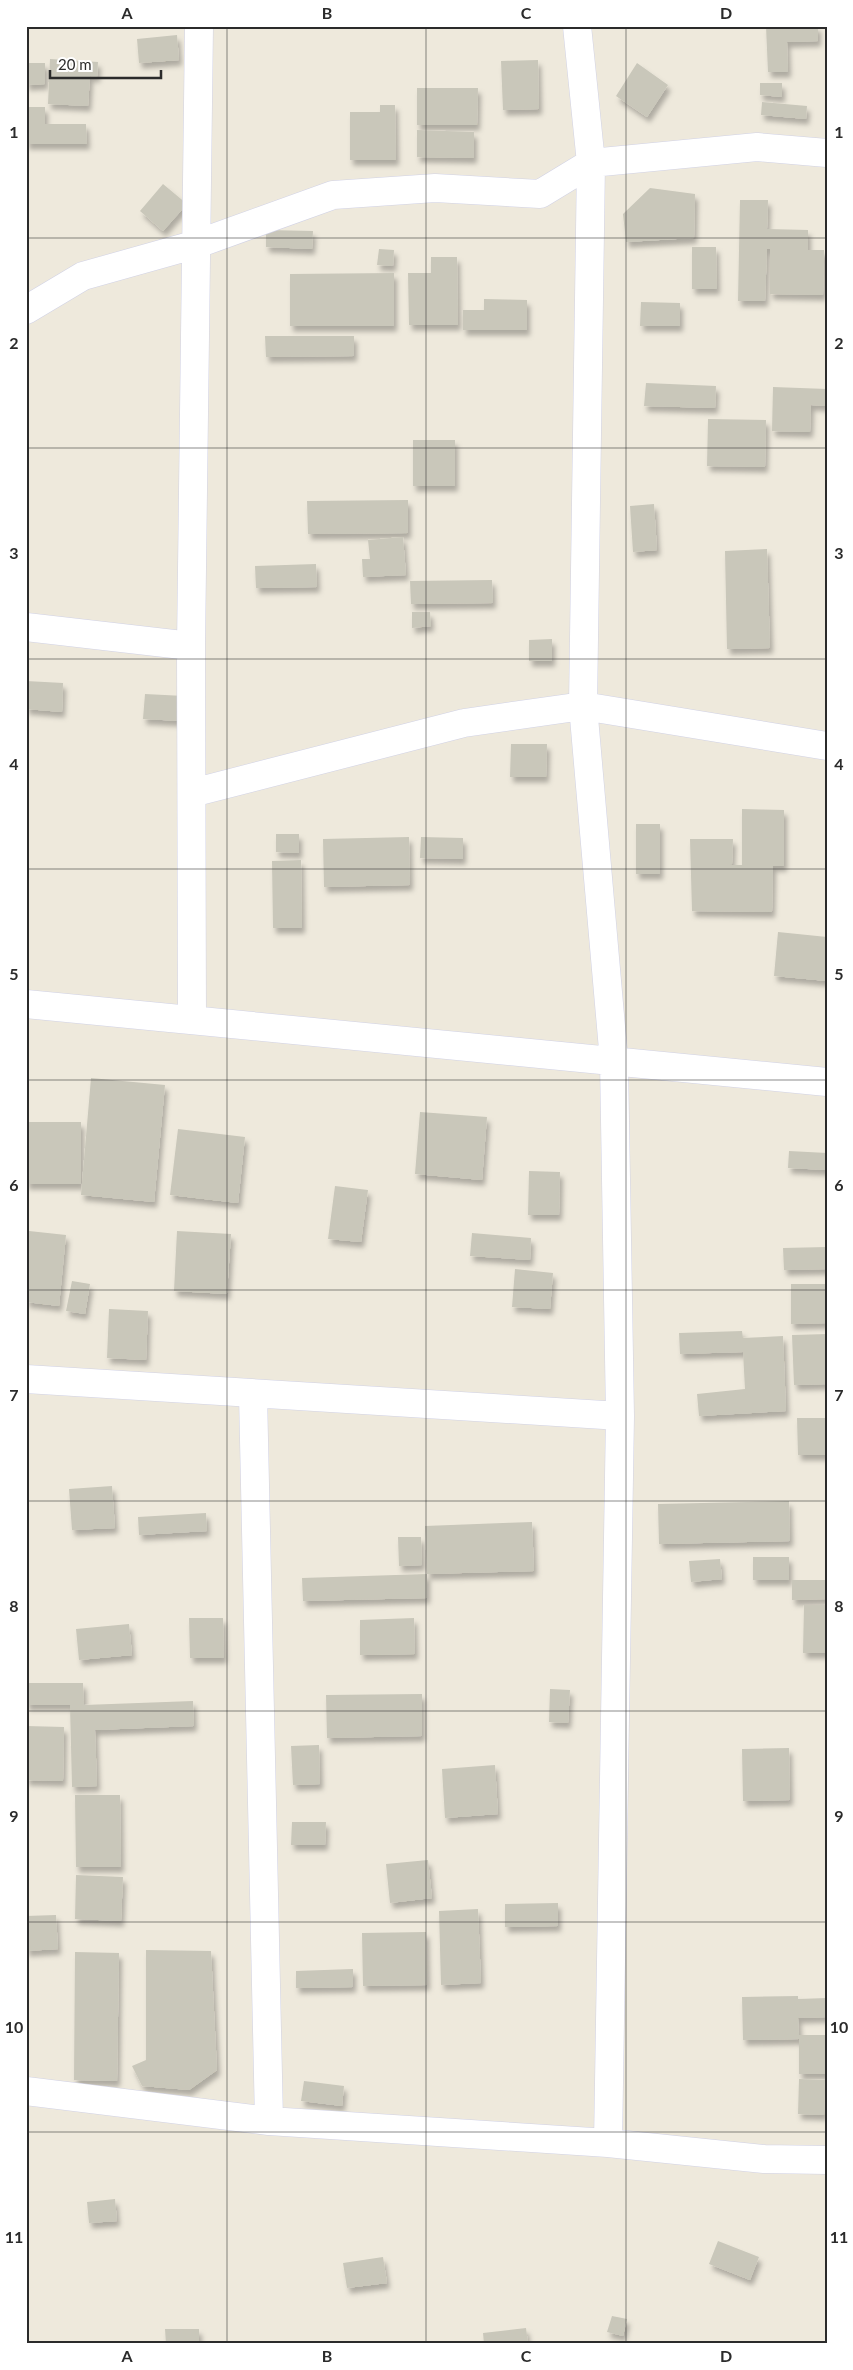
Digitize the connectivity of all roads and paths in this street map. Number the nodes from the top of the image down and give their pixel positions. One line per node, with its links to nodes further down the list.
1 (199, 26): 5 (street)
2 (577, 26): 4 (street)
3 (827, 153): 4 (street)
4 (591, 163): 5 (street); 9 (street)
5 (197, 244): 6 (street); 8 (street)
6 (26, 310)
7 (26, 627): 8 (street)
8 (191, 646): 11 (street)
9 (583, 706): 10 (street); 11 (street); 14 (street)
10 (827, 746)
11 (192, 793): 13 (street)
12 (26, 1004): 13 (street)
13 (192, 1020): 14 (street)
14 (614, 1061): 15 (street); 18 (street)
15 (827, 1082)
16 (26, 1379): 17 (street)
17 (253, 1394): 18 (street); 20 (street)
18 (620, 1416): 21 (street)
19 (26, 2091): 20 (street)
20 (269, 2121): 21 (street)
21 (608, 2143): 22 (street)
22 (827, 2160)

